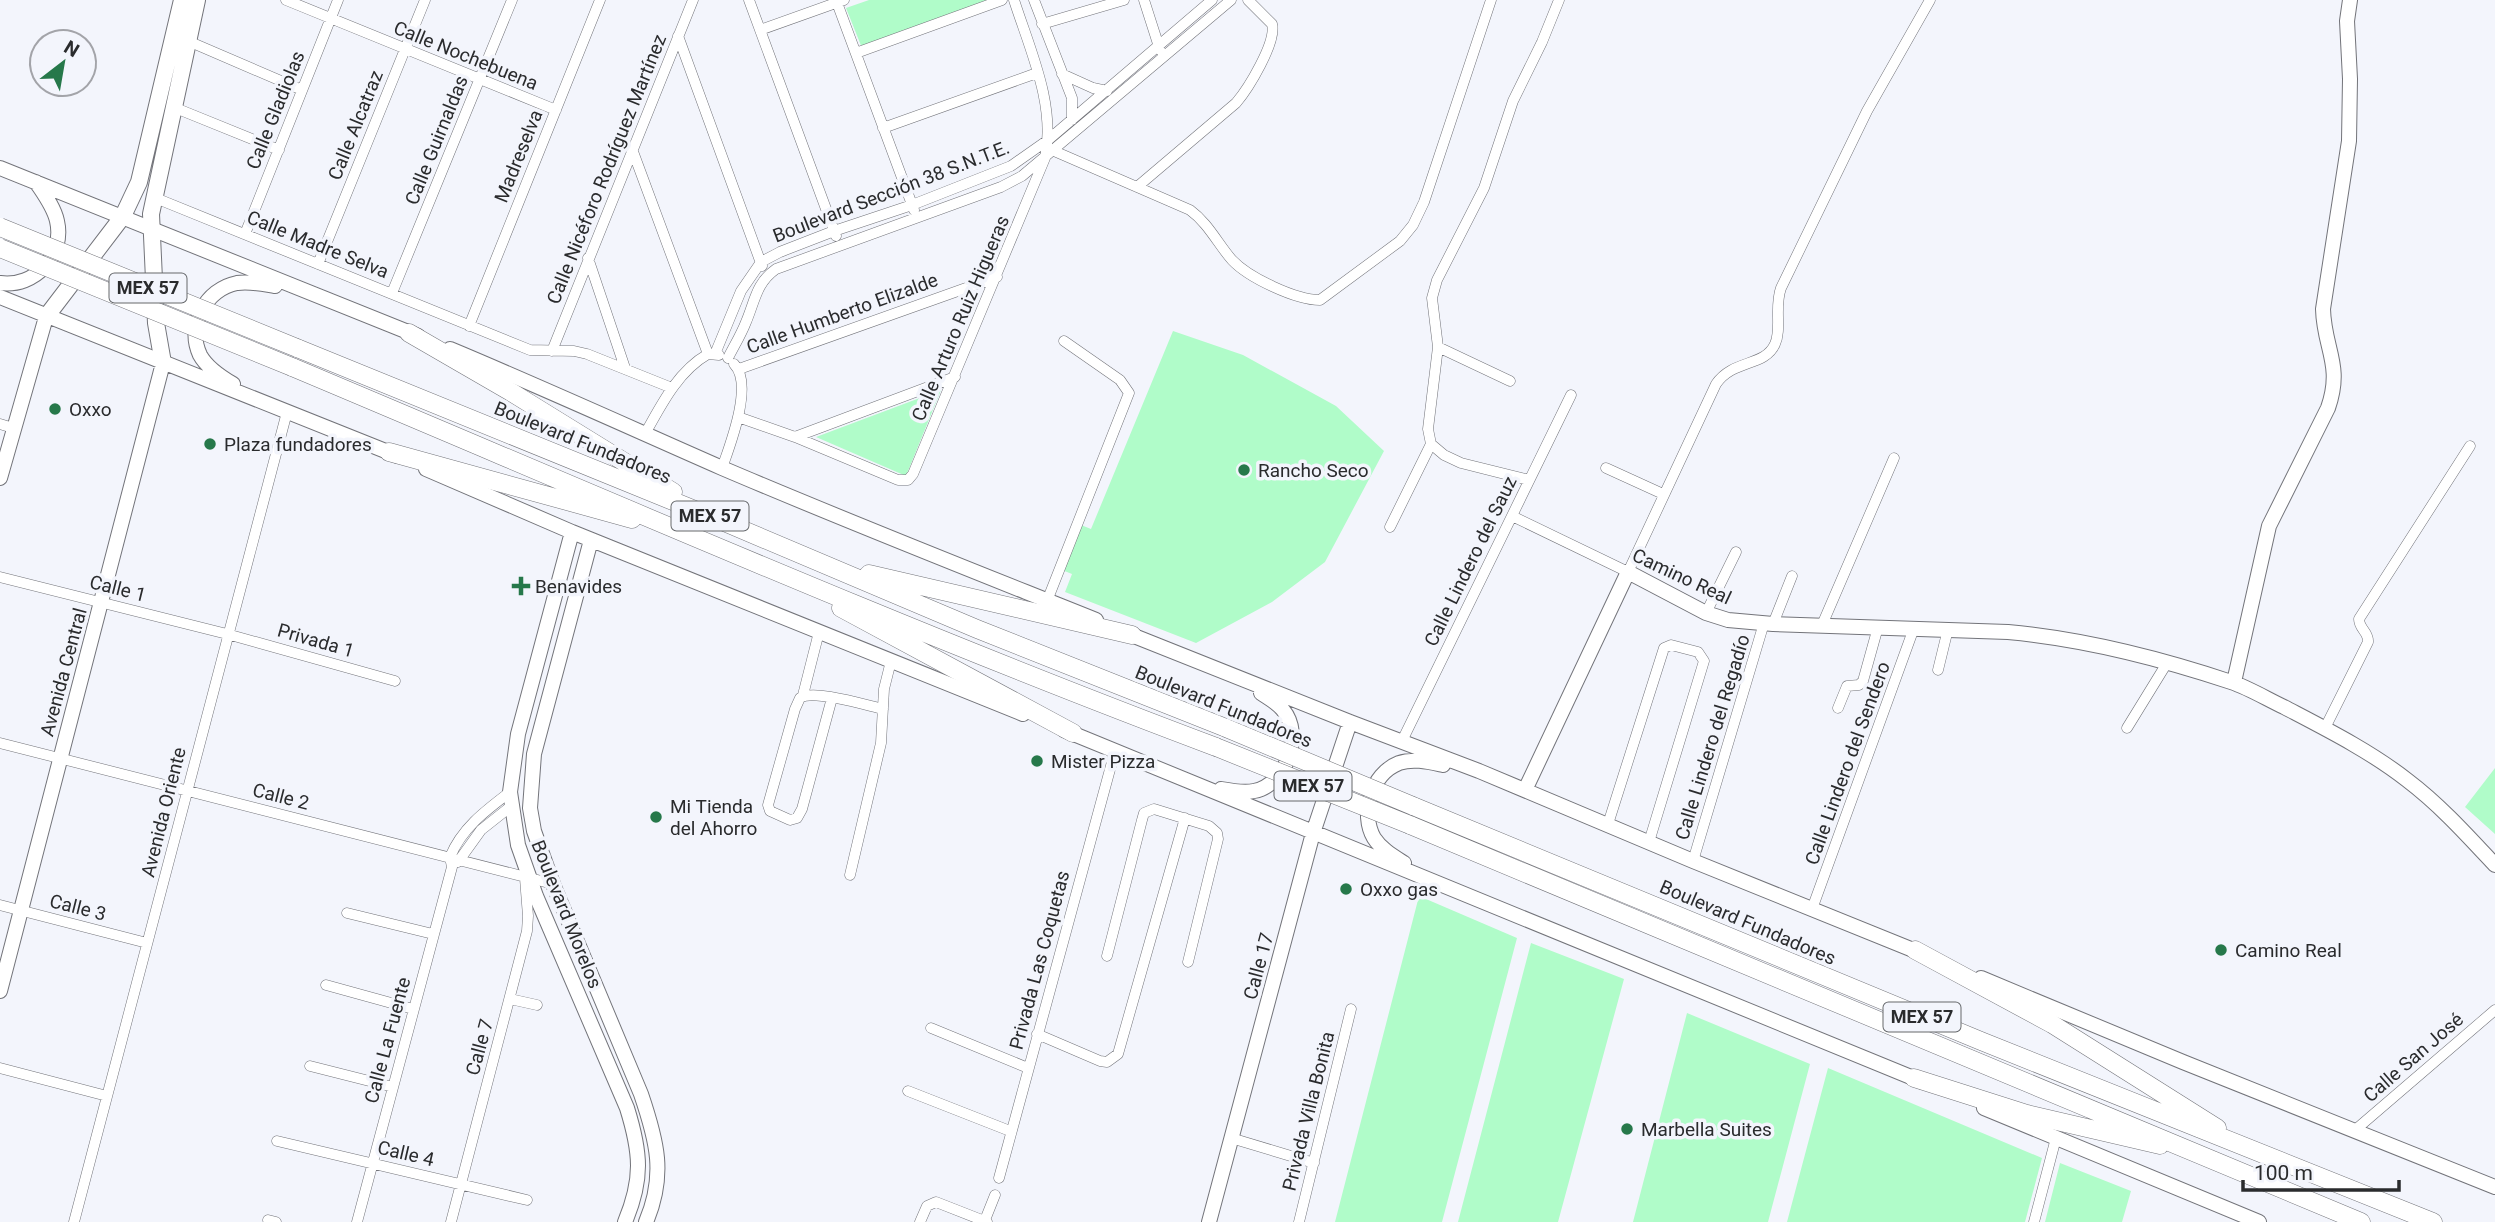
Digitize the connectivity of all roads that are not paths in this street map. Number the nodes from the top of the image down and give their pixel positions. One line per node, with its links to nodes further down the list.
1 (183, 0): 52 (main road)
2 (197, 0): 27 (main road)
3 (286, 0): 23 (street, Calle Nochebuena)
4 (338, 0): 23 (street, Calle Gladiolas)
5 (425, 0): 29 (street, Calle Alcatraz)
6 (512, 0): 34 (street, Calle Guirnaldas)
7 (600, 0): 38 (street, Madreselva)
8 (692, 0): 26 (street, Calle Nicéforo Rodríguez Martínez)
9 (749, 0): 25 (street)
10 (1002, 0): 30 (street)
11 (1014, 0): 32 (street)
12 (1034, 0): 24 (street)
13 (1124, 0): 24 (street)
14 (1144, 0): 28 (street)
15 (1231, 0): 22 (street, Boulevard Sección 38 S.N.T.E.)
16 (1248, 0): 49 (street)
17 (1491, 0): 49 (street)
18 (1559, 0): 73 (street)
19 (1930, 0): 98 (street)
20 (2350, 0): 127 (main road)
21 (839, 1): 25 (street); 30 (street)
22 (1216, 3): 28 (street, Boulevard Sección 38 S.N.T.E.); 31 (street, Boulevard Sección 38 S.N.T.E.)
23 (331, 19): 29 (street, Calle Nochebuena); 35 (street, Calle Gladiolas)
24 (1042, 24): 33 (street)
25 (760, 30): 56 (street)
26 (678, 36): 43 (street, Calle Nicéforo Rodríguez Martínez); 61 (street)
27 (188, 41): 35 (street); 37 (main road)
28 (1159, 47): 31 (street); 36 (street, Boulevard Sección 38 S.N.T.E.)
29 (405, 49): 34 (street, Calle Nochebuena); 62 (street, Calle Alcatraz)
30 (856, 54): 40 (street)
31 (1163, 59): 42 (street, Boulevard Sección 38 S.N.T.E.)
32 (1037, 73): 40 (street); 41 (street)
33 (1061, 73): 36 (street); 39 (street)
34 (480, 79): 38 (street, Calle Nochebuena); 67 (street, Calle Guirnaldas)
35 (302, 90): 44 (street, Calle Gladiolas)
36 (1107, 91): 39 (street, Boulevard Sección 38 S.N.T.E.)
37 (173, 107): 44 (street); 50 (main road)
38 (556, 110): 70 (street, Madreselva)
39 (1073, 119): 41 (street, Boulevard Sección 38 S.N.T.E.); 42 (street)
40 (883, 128): 51 (street)
41 (1048, 140): 46 (street); 51 (street, Boulevard Sección 38 S.N.T.E.)
42 (1066, 141): 45 (street, Boulevard Sección 38 S.N.T.E.)
43 (632, 149): 60 (street, Calle Nicéforo Rodríguez Martínez); 75 (street)
44 (279, 150): 57 (street, Calle Gladiolas)
45 (1054, 151): 46 (street, Boulevard Sección 38 S.N.T.E.); 49 (street)
46 (1045, 158): 53 (street, Boulevard Sección 38 S.N.T.E.); 64 (street, Calle Arturo Ruiz Higueras)
47 (0, 168): 48 (main road)
48 (36, 182): 52 (main road); 65 (main road)
49 (1137, 187)
50 (153, 197): 55 (main road); 57 (street, Calle Madre Selva)
51 (912, 205): 53 (street); 56 (street, Boulevard Sección 38 S.N.T.E.)
52 (123, 216): 55 (main road); 69 (main road)
53 (916, 217): 58 (street, Boulevard Sección 38 S.N.T.E.)
54 (0, 227): 100 (highway, Boulevard Fundadores / MEX 57, bridge)
55 (150, 228): 66 (main road); 77 (main road)
56 (834, 231): 58 (street); 61 (street, Boulevard Sección 38 S.N.T.E.)
57 (245, 234): 62 (street, Calle Madre Selva)
58 (839, 245): 63 (street, Boulevard Sección 38 S.N.T.E.)
59 (0, 248): 102 (highway, Boulevard Fundadores / MEX 57, bridge)
60 (588, 258): 74 (street, Calle Nicéforo Rodríguez Martínez); 78 (street)
61 (761, 262): 63 (street); 75 (street, Boulevard Sección 38 S.N.T.E.)
62 (318, 264): 67 (street, Calle Madre Selva)
63 (766, 276): 76 (street)
64 (997, 277): 79 (street, Calle Humberto Elizalde); 80 (street, Calle Arturo Ruiz Higueras)
65 (0, 283)
66 (304, 291): 71 (main road); 84 (main road)
67 (392, 293): 70 (street, Calle Madre Selva)
68 (0, 297): 69 (main road)
69 (46, 317): 77 (main road); 87 (main road)
70 (469, 326): 74 (street, Calle Madre Selva)
71 (410, 333): 88 (main road); 100 (highway)
72 (1064, 341): 111 (street)
73 (1438, 347): 81 (street); 90 (street)
74 (552, 351): 78 (street, Calle Madre Selva)
75 (711, 354): 76 (street); 82 (street, Boulevard Sección 38 S.N.T.E.)
76 (729, 358): 79 (street)
77 (163, 363): 84 (main road); 112 (main road, Avenida Central)
78 (625, 368): 82 (street, Calle Madre Selva)
79 (739, 369): 86 (street)
80 (955, 377): 89 (street); 89 (street, Calle Arturo Ruiz Higueras)
81 (1510, 381)
82 (672, 388): 88 (street, Boulevard Sección 38 S.N.T.E.)
83 (1571, 395): 97 (street, Calle Lindero del Sauz)
84 (261, 402): 85 (main road)
85 (287, 412): 92 (main road); 120 (street, Avenida Oriente)
86 (738, 417): 89 (street); 95 (street)
87 (7, 426): 96 (main road)
88 (645, 433): 95 (main road)
89 (795, 437)
90 (1431, 444): 97 (street); 101 (street)
91 (2470, 446): 134 (street)
92 (389, 452): 102 (highway); 103 (main road)
93 (1894, 458): 115 (street)
94 (1606, 467): 98 (street)
95 (722, 468): 111 (main road)
96 (0, 478)
97 (1530, 480): 99 (street, Calle Lindero del Sauz)
98 (1664, 495): 107 (street)
99 (1512, 516): 107 (street, Camino Real); 137 (street, Calle Lindero del Sauz)
100 (717, 519): 106 (highway, Boulevard Fundadores / MEX 57)
101 (1390, 527)
102 (678, 529): 108 (highway, Boulevard Fundadores / MEX 57)
103 (572, 532): 104 (main road); 144 (main road, Boulevard Morelos)
104 (591, 540): 119 (main road); 154 (main road, Boulevard Morelos)
105 (1736, 552): 113 (street)
106 (820, 563): 121 (highway); 186 (highway, Boulevard Fundadores / MEX 57, bridge)
107 (1628, 572): 113 (main road, Camino Real); 143 (main road)
108 (787, 576): 135 (highway); 187 (highway, Boulevard Fundadores / MEX 57, bridge)
109 (1792, 576): 114 (street, Calle Lindero del Regadío)
110 (0, 577): 112 (street, Calle 1)
111 (1047, 601): 121 (main road)
112 (101, 602): 120 (street, Calle 1); 139 (main road, Avenida Central)
113 (1706, 613): 114 (main road, Camino Real)
114 (1769, 623): 115 (main road, Camino Real); 149 (street, Calle Lindero del Regadío)
115 (1822, 625): 116 (main road, Camino Real)
116 (1878, 627): 117 (main road, Camino Real); 130 (street)
117 (1914, 628): 118 (main road, Camino Real); 157 (street, Calle Lindero del Sendero)
118 (1948, 629): 123 (main road, Camino Real); 124 (street)
119 (819, 632): 122 (main road); 128 (street)
120 (227, 634): 126 (street, Privada 1); 142 (street, Avenida Oriente)
121 (1132, 635): 125 (main road)
122 (891, 661): 131 (street); 135 (main road)
123 (2167, 663): 127 (main road, Camino Real); 133 (street)
124 (1938, 670)
125 (1239, 678): 132 (main road); 141 (main road)
126 (395, 681)
127 (2234, 682): 134 (main road, Camino Real)
128 (803, 695): 129 (street); 129 (street)
129 (832, 698): 131 (street)
130 (1838, 708)
131 (883, 709): 152 (street)
132 (1350, 722): 137 (main road); 147 (main road, Calle 17)
133 (2127, 727)
134 (2325, 728): 151 (main road, Camino Real)
135 (1077, 735): 138 (main road)
136 (0, 743): 139 (street, Calle 2)
137 (1401, 743): 140 (main road)
138 (1108, 748): 141 (main road); 173 (street, Privada Las Coquetas)
139 (60, 758): 142 (street, Calle 2); 158 (main road, Avenida Central)
140 (1479, 771): 143 (main road); 155 (main road)
141 (1185, 781): 147 (main road)
142 (187, 790): 150 (street, Calle 2); 161 (street, Avenida Oriente)
143 (1525, 790): 146 (main road)
144 (510, 800): 150 (street, Calle La Fuente); 153 (main road, Boulevard Morelos)
145 (1185, 818): 163 (street); 164 (street); 173 (street)
146 (1608, 824): 148 (main road); 148 (street)
147 (1313, 833): 155 (main road); 184 (main road, Calle 17)
148 (1649, 842): 149 (main road)
149 (1693, 861): 157 (main road)
150 (454, 862): 153 (street, Calle 2); 160 (street, Calle La Fuente)
151 (2495, 865)
152 (849, 876)
153 (528, 879): 154 (street, Calle 2); 167 (street, Calle 7); 199 (main road, Boulevard Morelos)
154 (553, 884): 200 (main road, Boulevard Morelos)
155 (1447, 887): 177 (main road)
156 (0, 905): 158 (street, Calle 3)
157 (1812, 909): 162 (main road)
158 (21, 911): 161 (street, Calle 3); 166 (main road, Avenida Central)
159 (347, 913): 160 (street)
160 (433, 934): 169 (street, Calle La Fuente)
161 (147, 943): 180 (street, Avenida Oriente)
162 (1915, 950): 182 (main road); 186 (highway)
163 (1107, 956)
164 (1188, 962)
165 (326, 985): 169 (street)
166 (0, 990)
167 (510, 999): 168 (street); 191 (street, Calle 7)
168 (537, 1005)
169 (413, 1009): 178 (street, Calle La Fuente)
170 (1352, 1009): 189 (street, Privada Villa Bonita)
171 (2495, 1010): 182 (street, Calle San José)
172 (931, 1028): 176 (street)
173 (1037, 1034): 176 (street, Privada Las Coquetas)
174 (310, 1066): 178 (street)
175 (0, 1068): 180 (street)
176 (1028, 1068): 181 (street, Privada Las Coquetas)
177 (1914, 1078): 183 (main road); 187 (highway)
178 (393, 1087): 188 (street, Calle La Fuente)
179 (908, 1091): 181 (street)
180 (107, 1096): 196 (street, Avenida Oriente)
181 (1010, 1131): 190 (street, Privada Las Coquetas)
182 (2354, 1131): 192 (main road)
183 (2056, 1138): 204 (street); 205 (main road)
184 (1231, 1139): 189 (street); 202 (main road, Calle 17)
185 (277, 1141): 188 (street, Calle 4)
186 (2249, 1149): 207 (highway, Boulevard Fundadores / MEX 57)
187 (2190, 1150): 206 (highway, Boulevard Fundadores / MEX 57)
188 (373, 1163): 191 (street, Calle 4); 197 (street, Calle La Fuente)
189 (1314, 1163): 203 (street, Privada Villa Bonita)
190 (999, 1178)
191 (461, 1184): 194 (street, Calle 4); 198 (street, Calle 7)
192 (2495, 1187)
193 (995, 1195): 195 (street)
194 (527, 1200)
195 (986, 1221): 201 (street)
196 (74, 1222)
197 (357, 1222)
198 (451, 1222)
199 (625, 1222)
200 (646, 1222)
201 (920, 1222)
202 (1209, 1222)
203 (1299, 1222)
204 (2034, 1222)
205 (2259, 1222)
206 (2361, 1222)
207 (2433, 1222)

